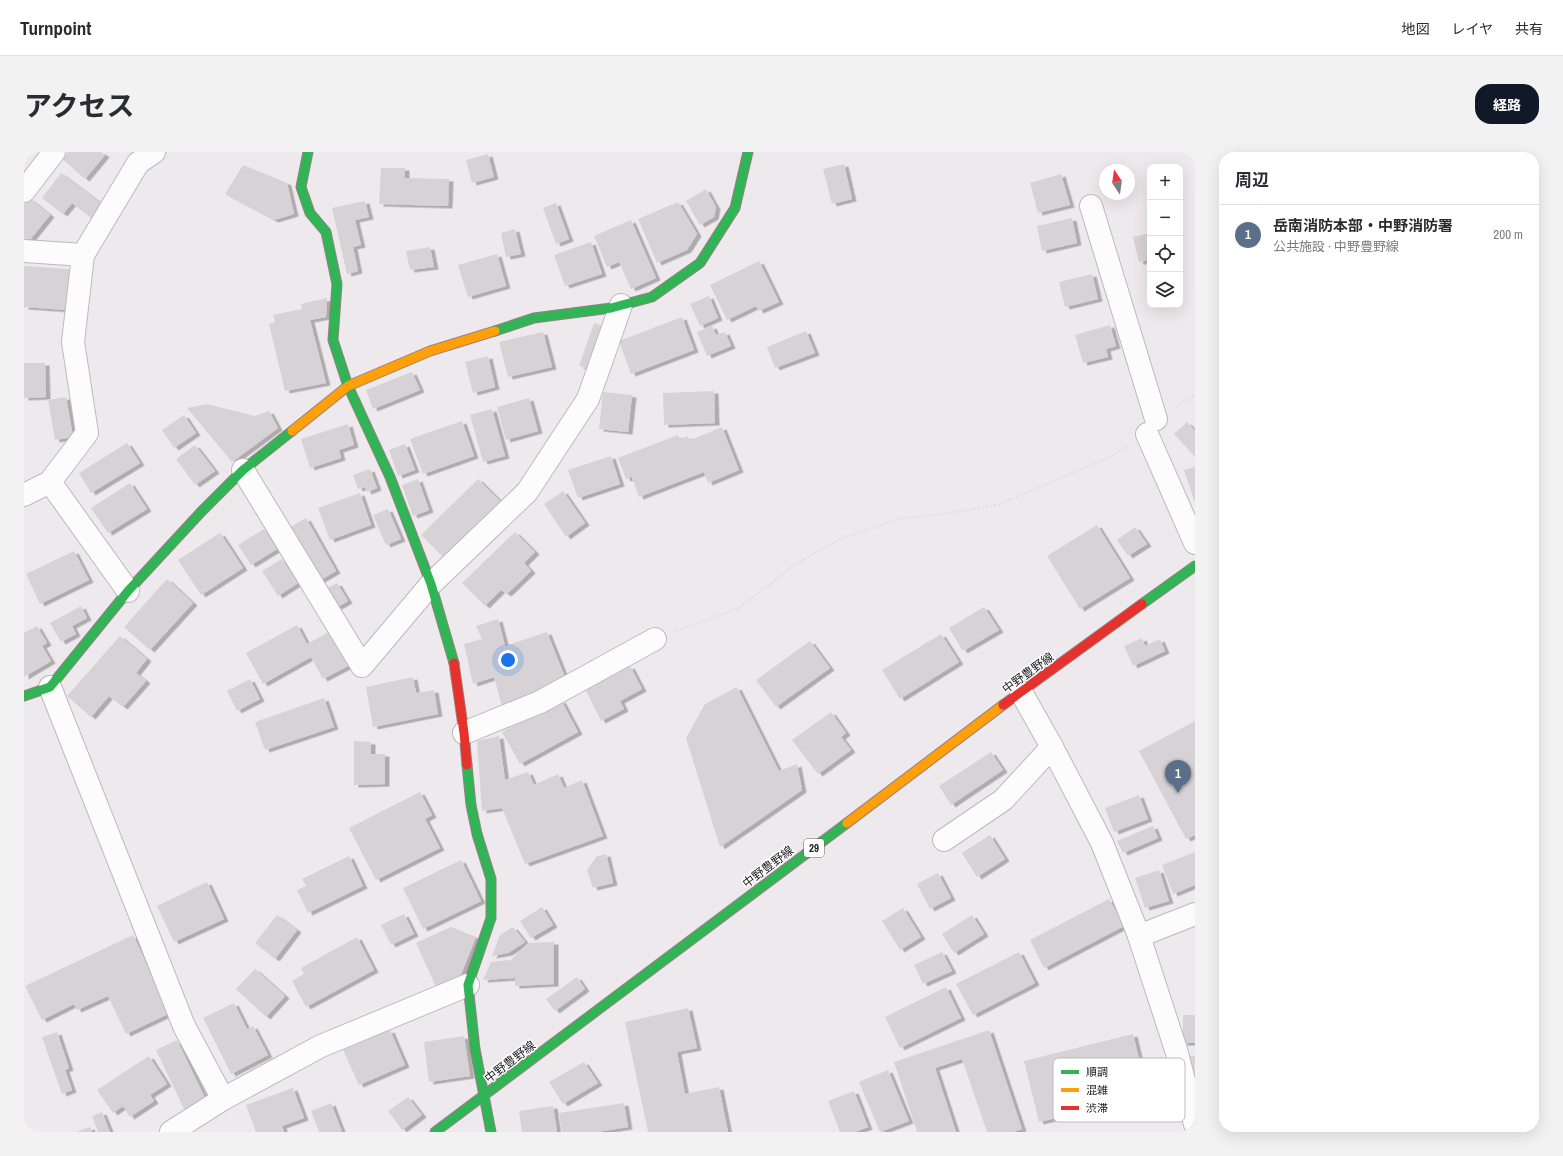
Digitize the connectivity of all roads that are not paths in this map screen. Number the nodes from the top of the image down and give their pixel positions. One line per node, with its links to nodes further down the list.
1 (54, 152): 5 (street)
2 (308, 152): 10 (street)
3 (748, 152): 9 (street)
4 (138, 156): 8 (street)
5 (24, 191)
6 (1091, 206): 14 (street)
7 (24, 251): 8 (street)
8 (83, 256): 12 (street)
9 (622, 305): 10 (street); 16 (street)
10 (348, 386): 11 (street); 16 (street)
11 (244, 470): 16 (street); 17 (street)
12 (50, 482): 13 (street); 17 (street)
13 (24, 495)
14 (1195, 543)
15 (1195, 566): 20 (street, 中野豊野線 / 29)
16 (431, 584): 22 (street)
17 (128, 591): 19 (street)
18 (655, 639): 22 (street)
19 (50, 686): 21 (street); 31 (street)
20 (1021, 692): 23 (street); 30 (street, 中野豊野線 / 29)
21 (24, 696)
22 (464, 733): 27 (street)
23 (1052, 747): 24 (street); 26 (street)
24 (944, 840)
25 (1195, 914): 26 (street)
26 (1139, 936): 28 (street)
27 (468, 985): 30 (street); 31 (street)
28 (1178, 1058)
29 (1185, 1085): 32 (street)
30 (485, 1096): 34 (street, 中野豊野線 / 29); 35 (street)
31 (223, 1099): 33 (street)
32 (1195, 1124)
33 (171, 1132)
34 (435, 1132)
35 (491, 1132)

